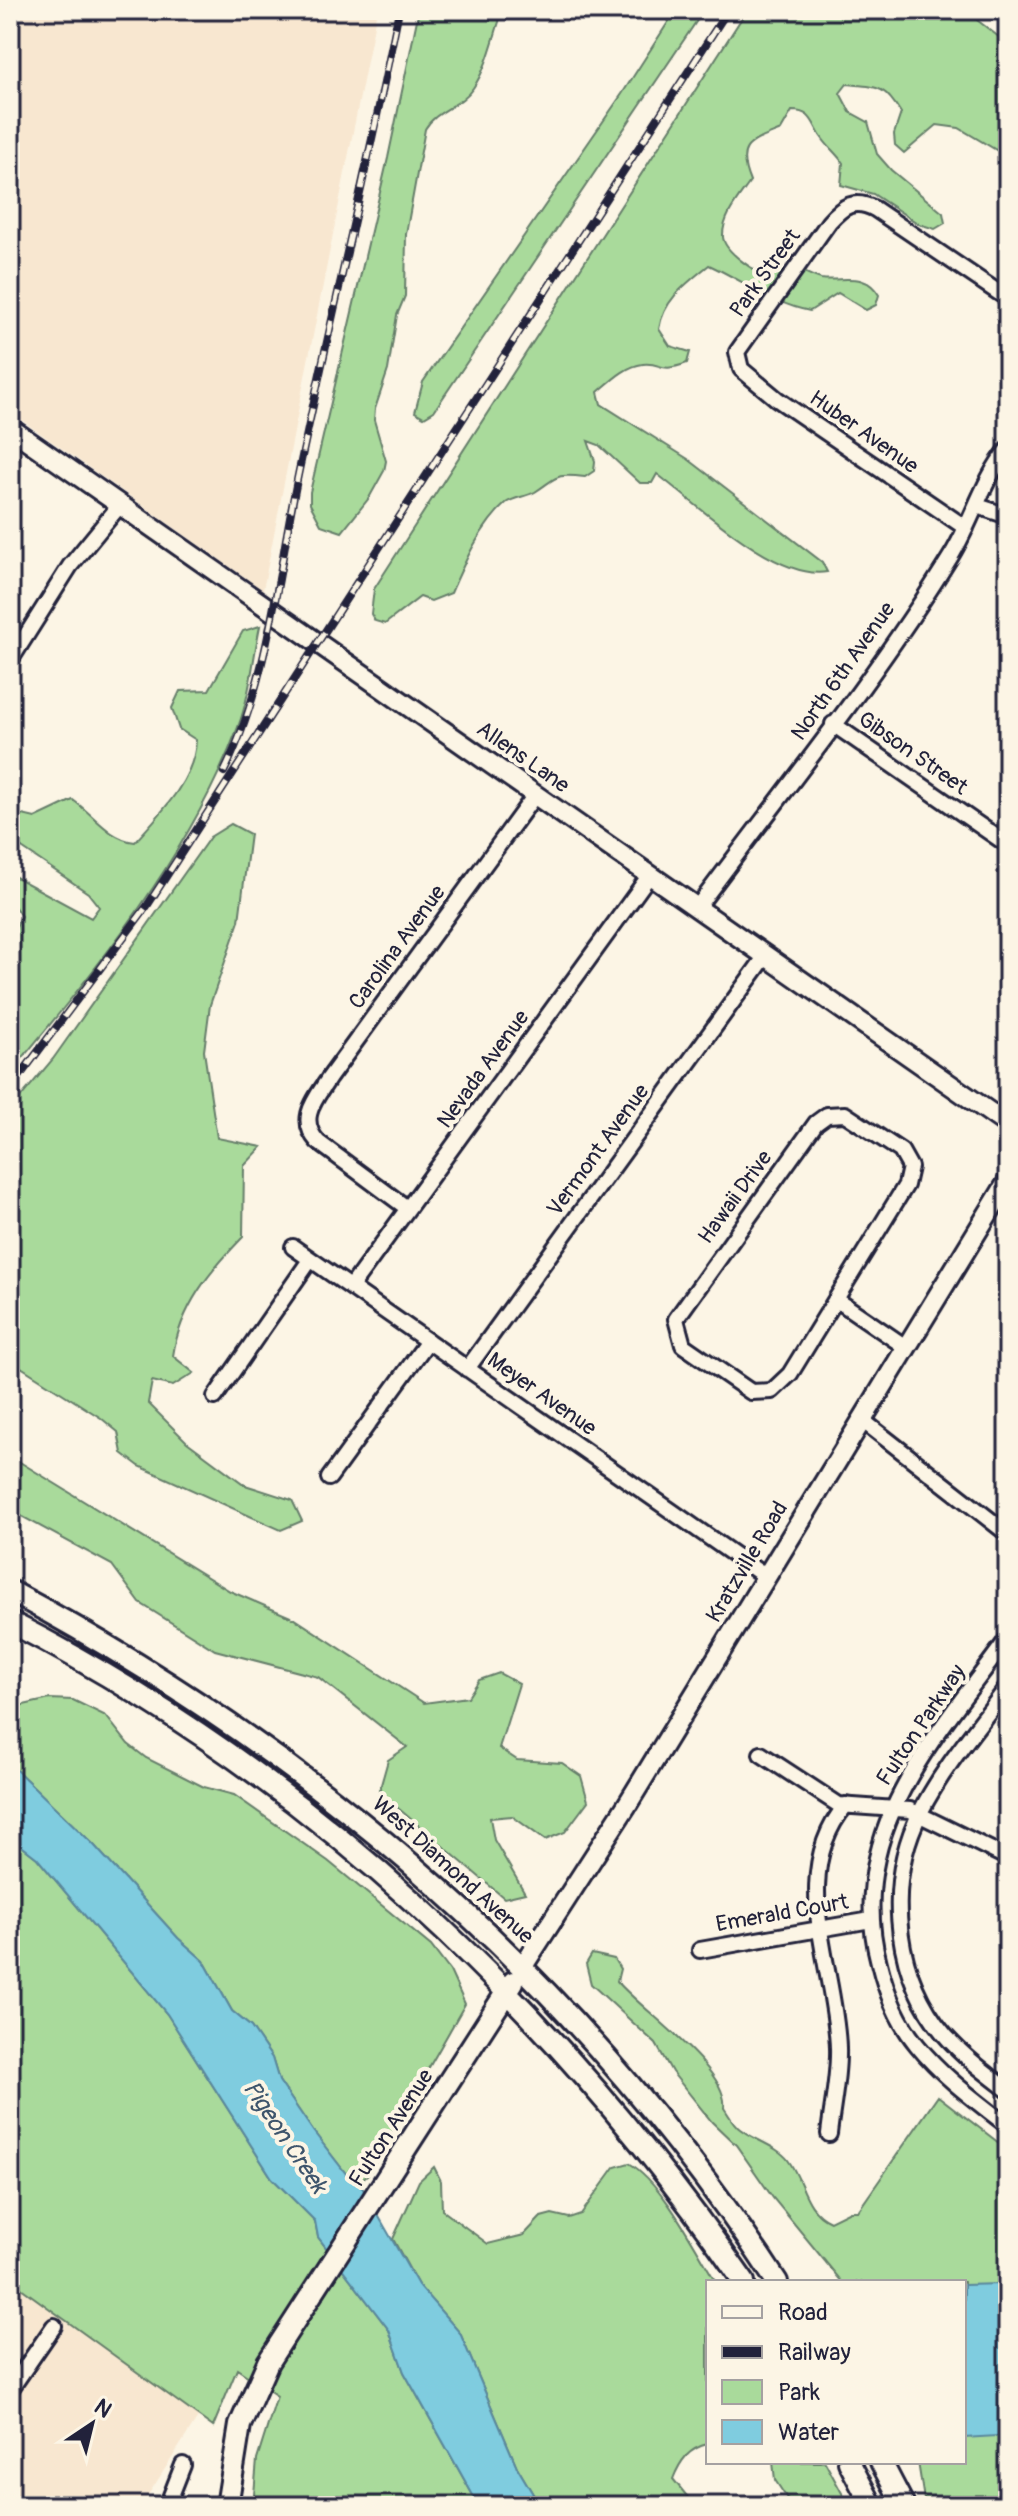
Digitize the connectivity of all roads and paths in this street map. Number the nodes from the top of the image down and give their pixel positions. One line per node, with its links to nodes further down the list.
1 (1008, 299): 2 (street, Park Street)
2 (740, 367): 8 (street, Huber Avenue)
3 (10, 428): 5 (street, Allens Lane)
4 (1008, 449): 6 (street, North 6th Avenue)
5 (120, 505): 9 (street); 11 (street, Allens Lane)
6 (977, 506): 7 (street); 8 (street, North 6th Avenue)
7 (1008, 516)
8 (966, 528): 10 (street, North 6th Avenue)
9 (10, 661)
10 (833, 724): 12 (street, Gibson Street); 14 (street, North 6th Avenue)
11 (535, 795): 13 (street, Allens Lane); 18 (street, Carolina Avenue)
12 (1008, 845)
13 (649, 876): 14 (street, Allens Lane); 18 (street, Nevada Avenue)
14 (696, 909): 15 (street, Allens Lane)
15 (765, 957): 16 (street, Allens Lane); 25 (street, Vermont Avenue)
16 (1008, 1125)
17 (1008, 1181): 24 (street, Kratzville Road)
18 (407, 1208): 21 (street, Nevada Avenue)
19 (293, 1247): 20 (street, Meyer Avenue)
20 (310, 1260): 21 (street, Meyer Avenue); 26 (street)
21 (351, 1287): 23 (street, Meyer Avenue)
22 (837, 1300): 22 (street, Hawaii Drive); 24 (street)
23 (428, 1341): 25 (street, Meyer Avenue); 28 (street)
24 (907, 1348): 27 (street, Kratzville Road)
25 (467, 1369): 30 (street, Meyer Avenue)
26 (215, 1397)
27 (862, 1420): 29 (street); 30 (street, Kratzville Road)
28 (329, 1478)
29 (1008, 1534)
30 (766, 1577): 43 (street, Kratzville Road)
31 (10, 1591): 43 (main road, West Diamond Avenue)
32 (10, 1622): 44 (main road)
33 (1008, 1638): 37 (street, Fulton Parkway)
34 (1008, 1686): 38 (street, Fulton Parkway)
35 (761, 1754): 36 (street)
36 (846, 1805): 37 (street); 41 (street)
37 (891, 1808): 38 (street); 40 (street, Fulton Parkway)
38 (919, 1814): 39 (street); 45 (street, Fulton Parkway)
39 (1008, 1858)
40 (871, 1920): 41 (street, Emerald Court); 46 (street, Fulton Parkway)
41 (820, 1928): 42 (street, Emerald Court); 47 (street)
42 (700, 1950)
43 (523, 1966): 44 (main road, Fulton Avenue); 49 (main road, West Diamond Avenue)
44 (508, 1990): 48 (main road); 56 (main road, Fulton Avenue)
45 (1008, 2090)
46 (1008, 2126)
47 (829, 2134)
48 (743, 2280)
49 (776, 2280)
50 (54, 2326): 51 (street)
51 (10, 2390)
52 (850, 2464): 57 (main road)
53 (882, 2464): 58 (main road)
54 (183, 2465): 55 (street)
55 (167, 2506)
56 (227, 2506)
57 (872, 2506)
58 (904, 2506)

